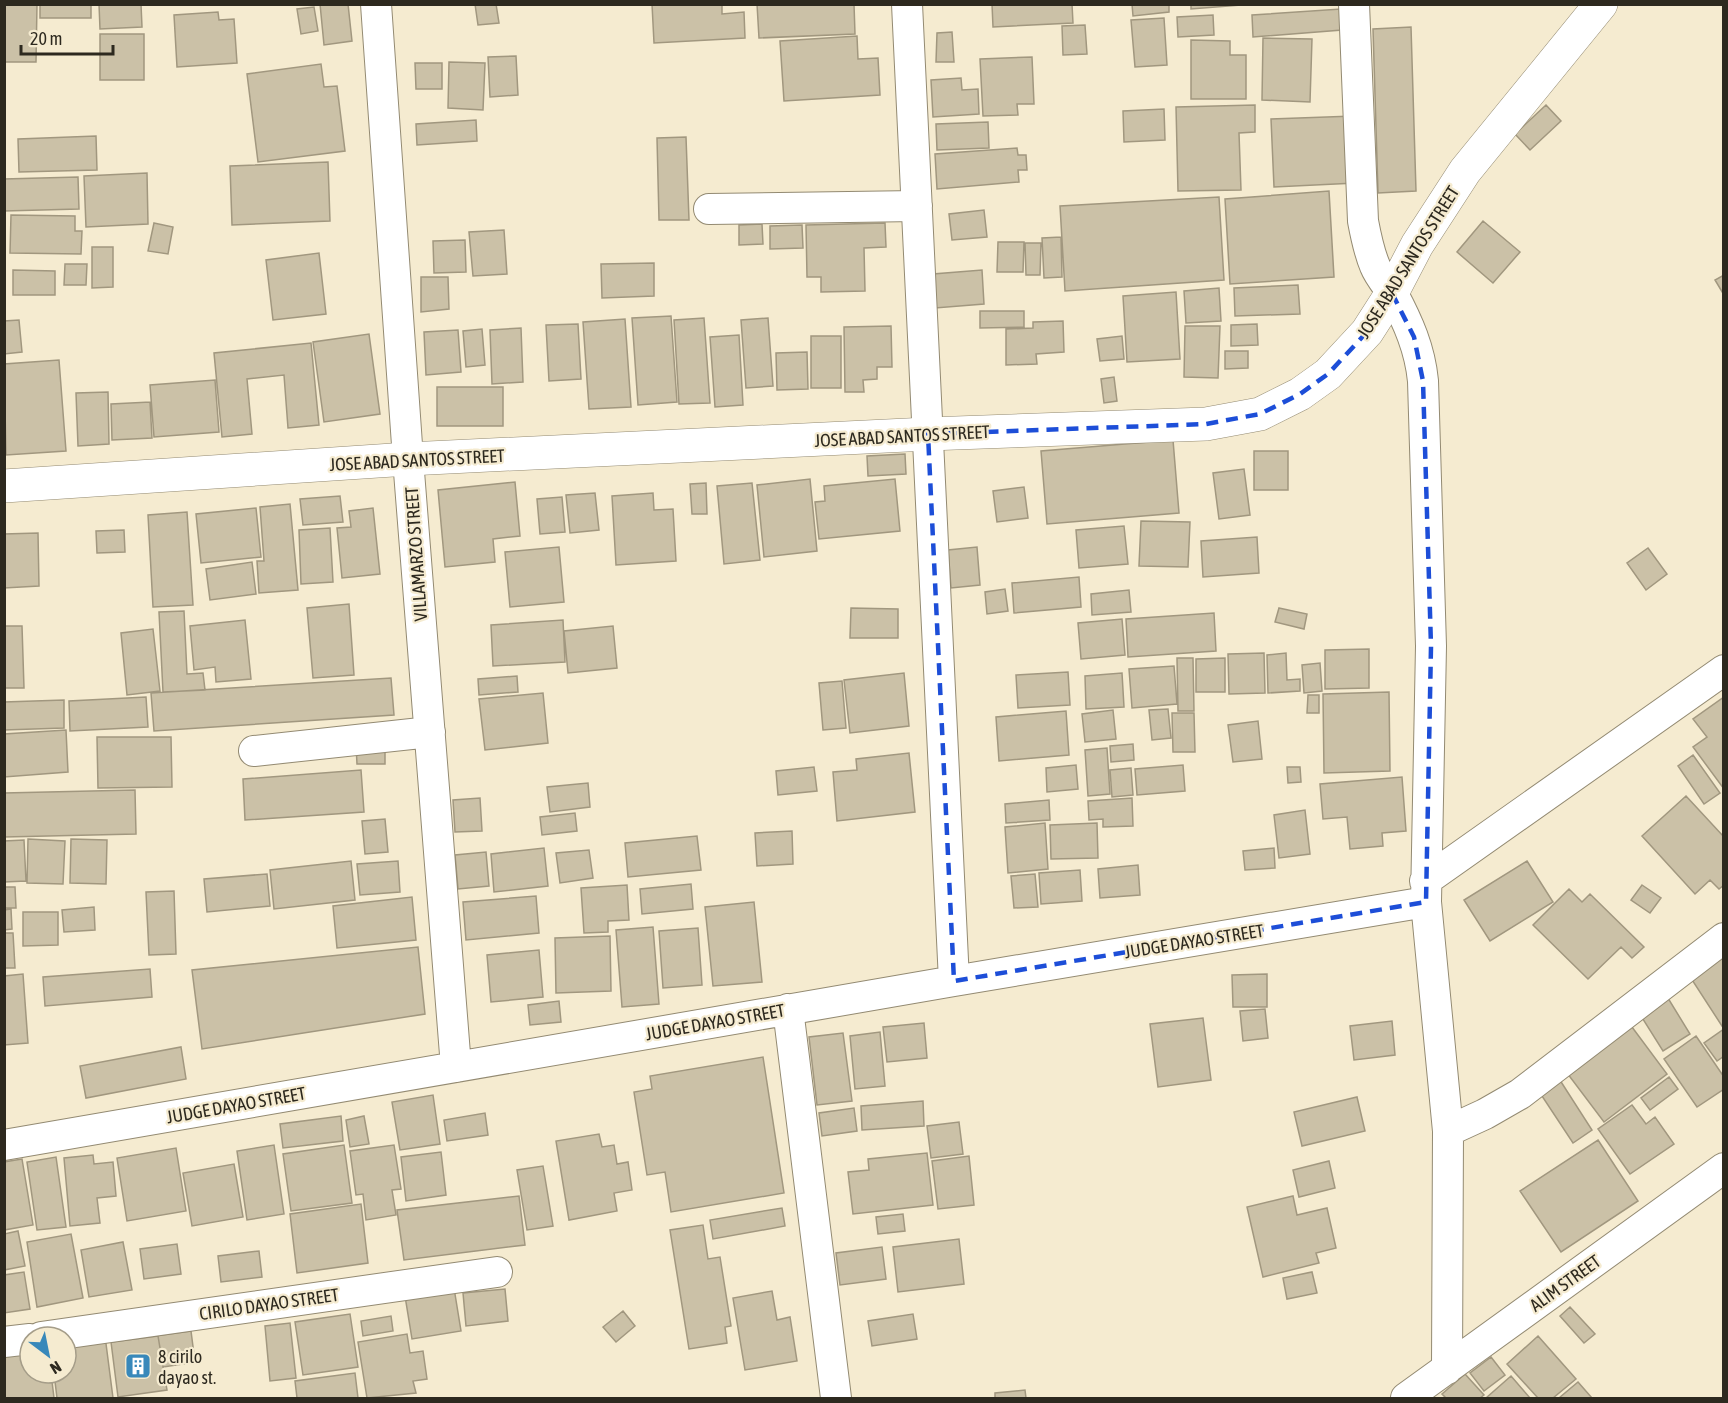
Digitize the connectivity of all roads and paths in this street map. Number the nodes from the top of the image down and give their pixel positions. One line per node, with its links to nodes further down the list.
1 (376, 4): 9 (street, VILLAMARZO STREET)
2 (907, 4): 5 (street)
3 (1354, 4): 7 (street)
4 (1601, 4): 7 (main road, JOSE ABAD SANTOS STREET)
5 (917, 206): 6 (street); 8 (street)
6 (709, 209)
7 (1392, 292): 8 (main road, JOSE ABAD SANTOS STREET); 14 (street)
8 (928, 434): 9 (main road, JOSE ABAD SANTOS STREET); 16 (street)
9 (408, 459): 10 (main road, JOSE ABAD SANTOS STREET); 12 (street, VILLAMARZO STREET)
10 (4, 486)
11 (1724, 670): 14 (street)
12 (430, 732): 13 (street); 18 (street, VILLAMARZO STREET)
13 (254, 751)
14 (1425, 891): 16 (street, JUDGE DAYAO STREET); 19 (street)
15 (1724, 938): 19 (street)
16 (954, 981): 17 (street, JUDGE DAYAO STREET)
17 (788, 1009): 18 (street, JUDGE DAYAO STREET); 25 (street)
18 (456, 1067): 20 (street, JUDGE DAYAO STREET)
19 (1448, 1131): 24 (street)
20 (4, 1145)
21 (1724, 1168): 24 (street, ALIM STREET)
22 (497, 1272): 23 (street, CIRILO DAYAO STREET)
23 (78, 1332)
24 (1448, 1368): 26 (street, ALIM STREET)
25 (836, 1398)
26 (1406, 1398)

